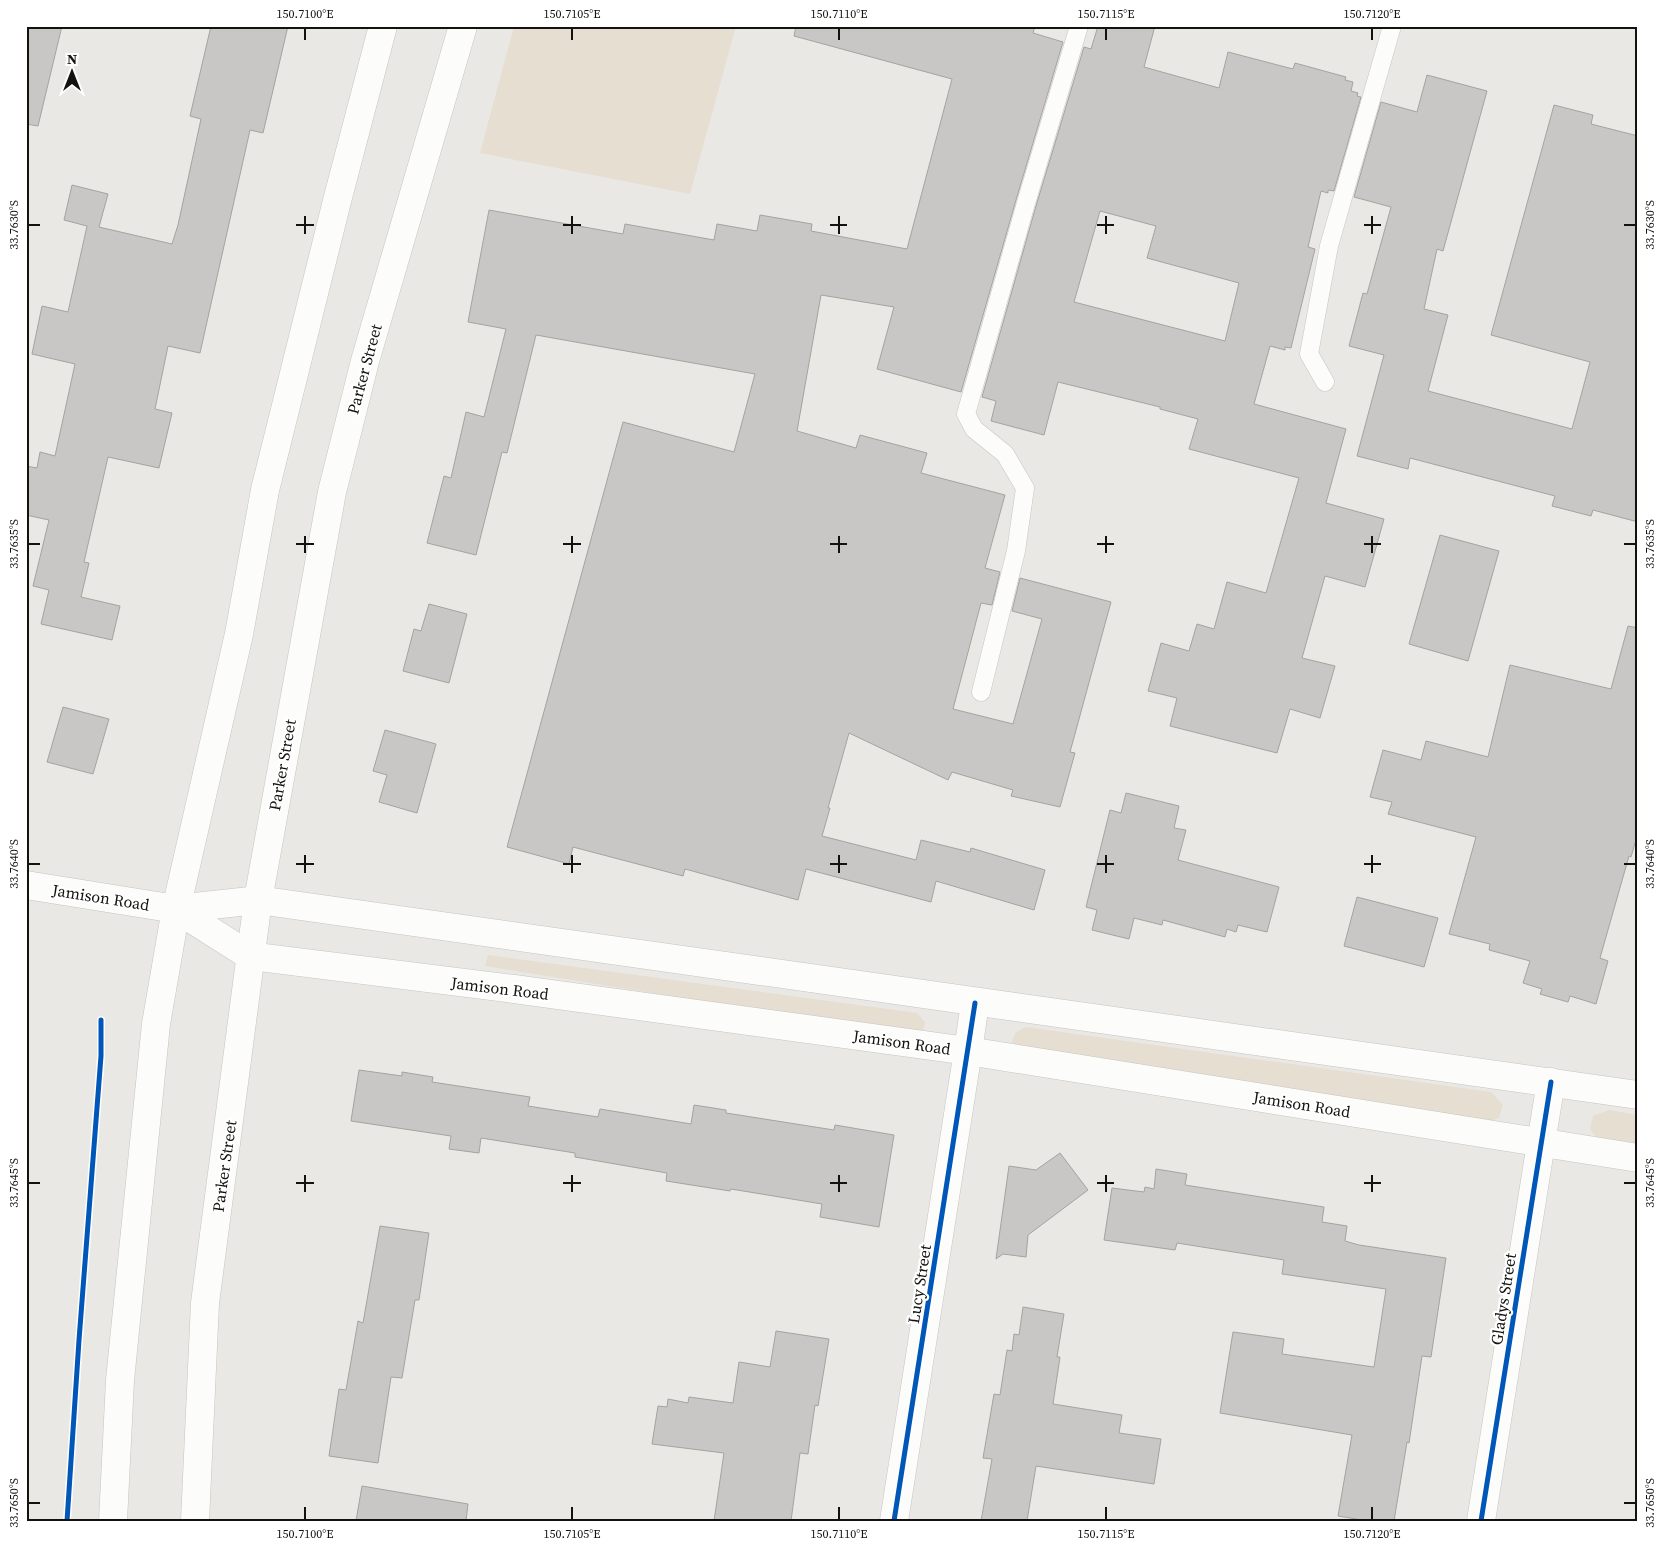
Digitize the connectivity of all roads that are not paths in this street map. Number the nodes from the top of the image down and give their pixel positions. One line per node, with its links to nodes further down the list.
1 (383, 26): 9 (main road)
2 (463, 26): 8 (main road, Parker Street)
3 (1079, 26): 6 (lane)
4 (1392, 26): 5 (lane)
5 (1325, 382)
6 (981, 692)
7 (26, 885): 9 (main road, Jamison Road)
8 (258, 900): 9 (main road, Jamison Road); 10 (main road, Parker Street); 11 (main road, Jamison Road)
9 (176, 909): 10 (main road, Jamison Road); 17 (main road)
10 (250, 956): 12 (main road, Jamison Road); 18 (main road, Parker Street)
11 (975, 1003): 12 (main road, Lucy Street); 13 (main road, Jamison Road)
12 (968, 1050): 15 (main road, Jamison Road); 19 (main road, Lucy Street)
13 (1551, 1082): 14 (main road, Jamison Road); 15 (main road, Gladys Street)
14 (1638, 1095)
15 (1540, 1142): 16 (main road, Jamison Road); 20 (main road, Gladys Street)
16 (1638, 1158)
17 (113, 1521)
18 (195, 1521)
19 (894, 1521)
20 (1481, 1521)

